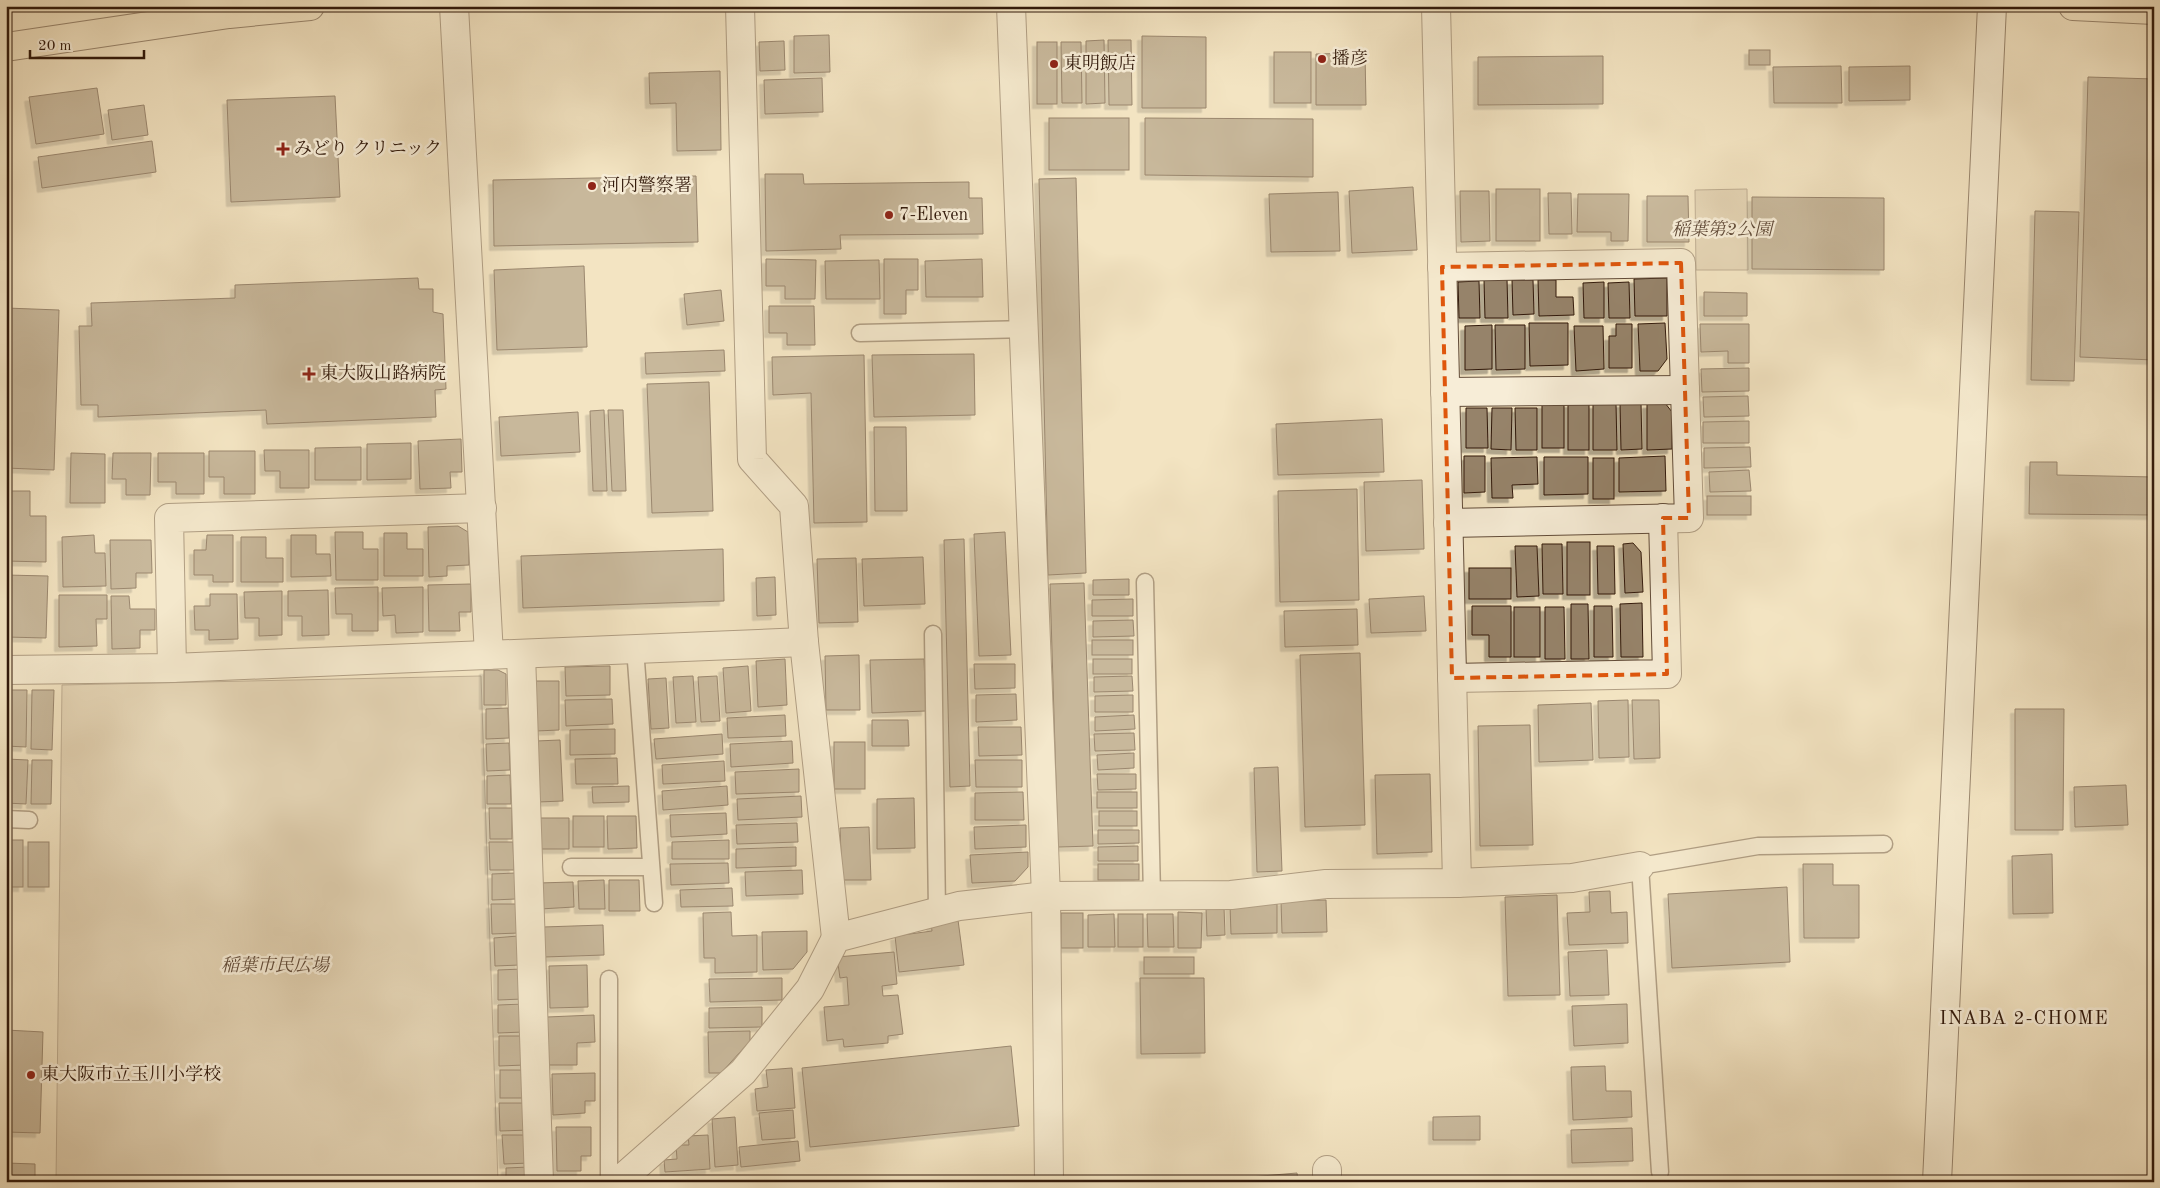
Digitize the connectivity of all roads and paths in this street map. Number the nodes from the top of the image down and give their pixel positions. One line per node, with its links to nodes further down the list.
1 (310, 6): 8 (main road)
2 (454, 6): 16 (street)
3 (740, 6): 21 (street)
4 (1012, 6): 12 (street)
5 (1436, 6): 11 (street)
6 (1992, 6): 46 (street)
7 (2073, 6): 9 (main road)
8 (226, 10): 10 (main road)
9 (2154, 10)
10 (6, 47)
11 (1442, 267): 14 (street); 15 (street)
12 (1024, 329): 13 (lane); 35 (street)
13 (860, 333)
14 (1685, 390): 15 (street); 17 (street)
15 (1445, 392): 18 (street)
16 (482, 508): 24 (street); 25 (street)
17 (1663, 518): 18 (street); 27 (street)
18 (1448, 523): 27 (street)
19 (1145, 582): 36 (lane)
20 (933, 634): 38 (lane)
21 (804, 642): 22 (street); 39 (street)
22 (635, 648): 23 (street); 33 (lane)
23 (521, 654): 24 (street); 42 (street)
24 (489, 655): 25 (street)
25 (172, 668): 26 (street)
26 (6, 670)
27 (1452, 678): 34 (street)
28 (6, 819): 29 (lane)
29 (29, 820)
30 (1884, 844): 31 (lane)
31 (1640, 866): 34 (street); 41 (lane)
32 (571, 867): 33 (lane)
33 (651, 867): 37 (lane)
34 (1457, 883): 36 (street)
35 (1046, 896): 36 (street); 38 (street); 45 (street)
36 (1152, 896)
37 (654, 903)
38 (937, 911): 39 (street)
39 (836, 938): 44 (street)
40 (609, 979): 43 (lane)
41 (1660, 1172)
42 (539, 1182)
43 (609, 1182)
44 (618, 1182)
45 (1049, 1182)
46 (1937, 1182)

